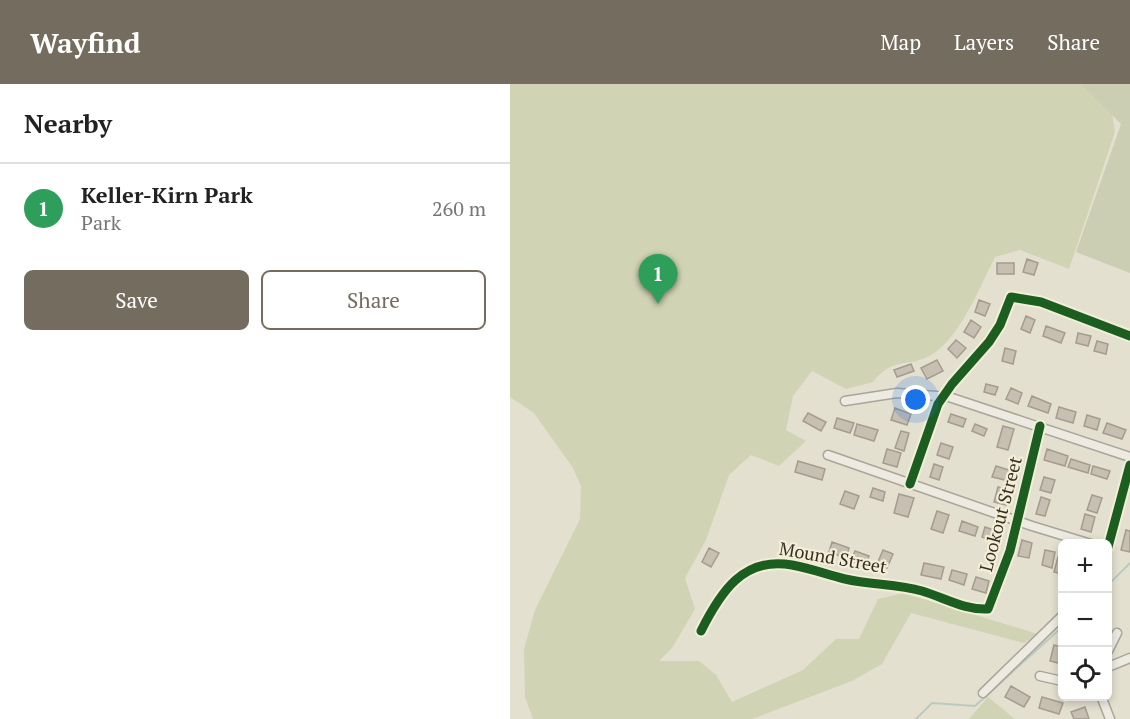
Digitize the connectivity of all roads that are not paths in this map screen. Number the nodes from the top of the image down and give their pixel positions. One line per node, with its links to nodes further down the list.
1 (1130, 336): 2 (street)
2 (943, 396): 3 (street); 4 (street); 8 (street)
3 (845, 401)
4 (1040, 426): 6 (street); 9 (street, Lookout Street)
5 (828, 455): 8 (street)
6 (1130, 457)
7 (1130, 465): 11 (street)
8 (910, 484): 9 (street)
9 (1016, 520): 10 (street); 12 (street, Lookout Street)
10 (1078, 539)
11 (1109, 539)
12 (988, 609): 14 (street, Mound Street)
13 (1058, 620): 21 (street)
14 (701, 631)
15 (1117, 633): 16 (street)
16 (1109, 647)
17 (1130, 658): 18 (street)
18 (1112, 665)
19 (1040, 676): 20 (street)
20 (1058, 680)
21 (983, 693)
22 (1103, 701): 23 (street)
23 (1110, 719)

